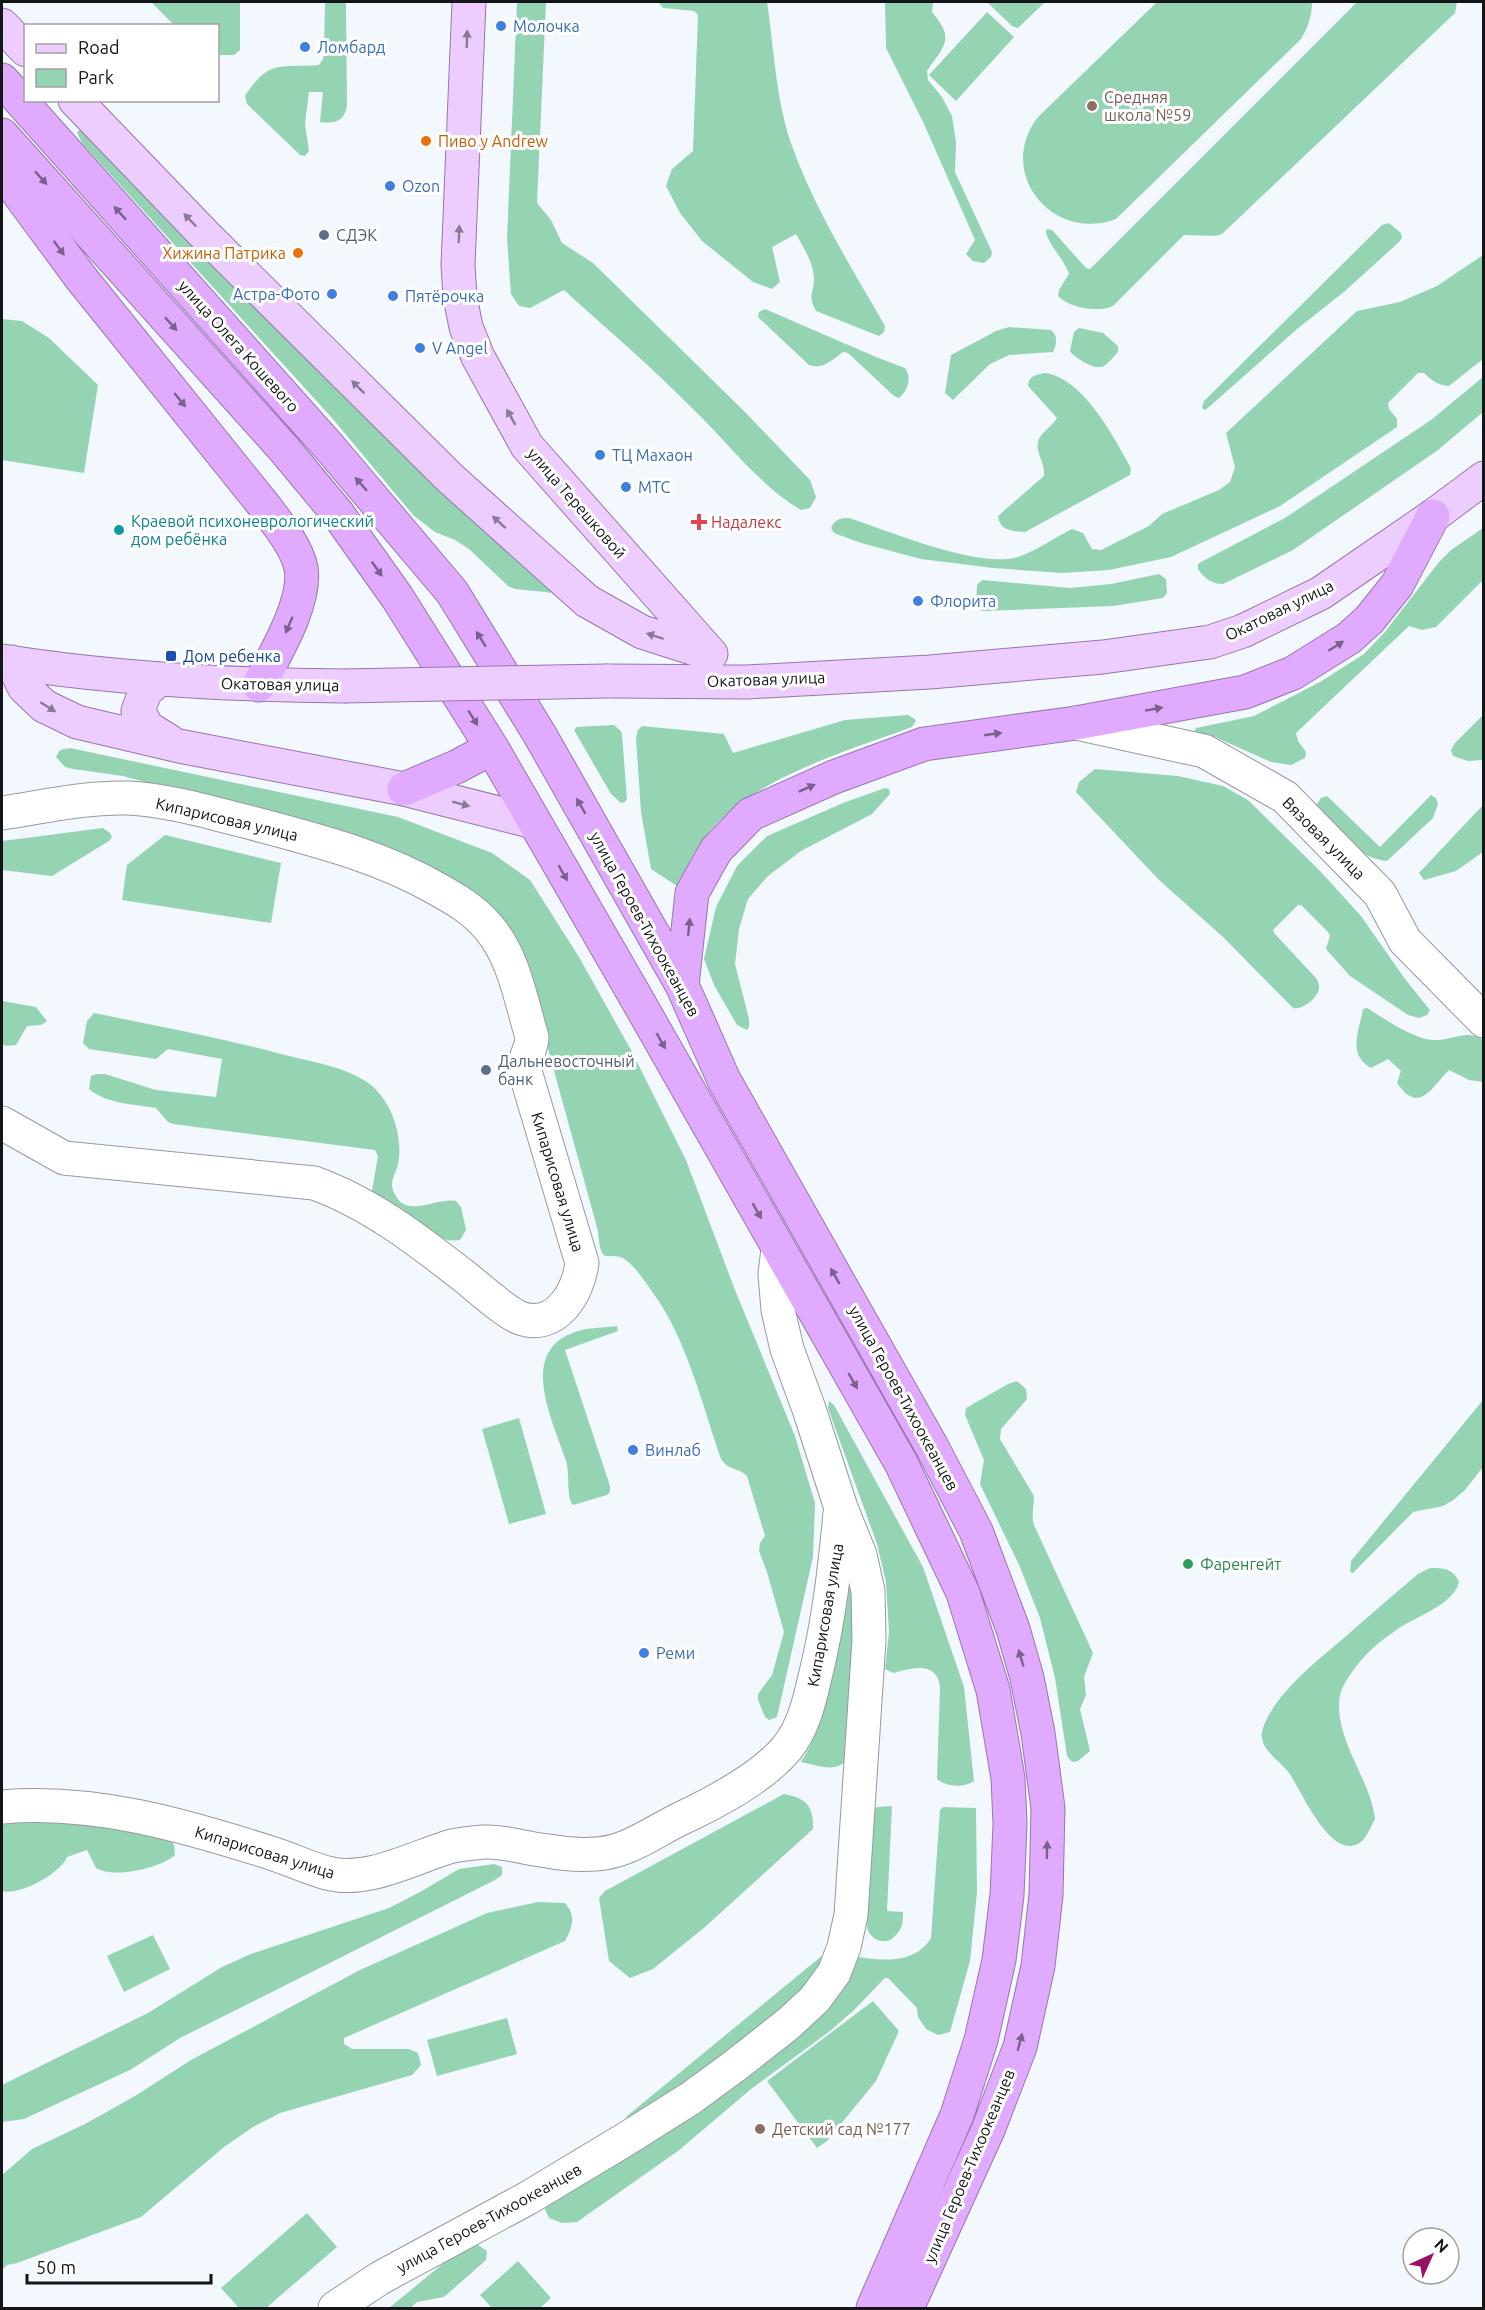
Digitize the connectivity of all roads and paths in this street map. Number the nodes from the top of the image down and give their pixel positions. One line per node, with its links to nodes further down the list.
1 (468, 2): 11 (main road, улица Терешковой, one-way to 1)
2 (2, 25): 3 (main road)
3 (24, 48)
4 (2, 80): 10 (highway, улица Олега Кошевого, one-way to 4)
5 (77, 102): 11 (main road, one-way to 5)
6 (2, 135): 18 (highway, улица Героев-Тихоокеанцев, one-way to 18)
7 (2, 165): 15 (highway, one-way to 15)
8 (1484, 478): 9 (main road, Окатовая улица)
9 (1433, 516): 14 (main road, Окатовая улица); 16 (highway, one-way to 9)
10 (426, 561): 22 (highway, улица Героев-Тихоокеанцев, one-way to 10)
11 (711, 654): 14 (main road, улица Терешковой)
12 (7, 662): 13 (main road, Окатовая улица); 17 (main road, one-way to 17)
13 (158, 680): 15 (main road, Окатовая улица); 17 (main road)
14 (747, 682): 15 (main road, Окатовая улица, bridge)
15 (259, 685)
16 (1076, 723): 22 (highway, one-way to 16); 23 (street, Вязовая улица)
17 (179, 746): 19 (main road)
18 (492, 748): 19 (highway); 21 (highway, улица Героев-Тихоокеанцев)
19 (405, 789): 21 (main road, one-way to 21)
20 (2, 813): 24 (street, Кипарисовая улица)
21 (534, 822): 25 (highway, улица Героев-Тихоокеанцев, one-way to 25)
22 (682, 985): 30 (highway, улица Героев-Тихоокеанцев, one-way to 22)
23 (1484, 1021)
24 (2, 1123)
25 (778, 1249): 26 (street, улица Героев-Тихоокеанцев); 29 (highway, улица Героев-Тихоокеанцев, one-way to 29)
26 (841, 1508): 27 (street, Кипарисовая улица); 28 (street, улица Героев-Тихоокеанцев)
27 (2, 1807)
28 (335, 2308)
29 (873, 2308)
30 (907, 2308)

